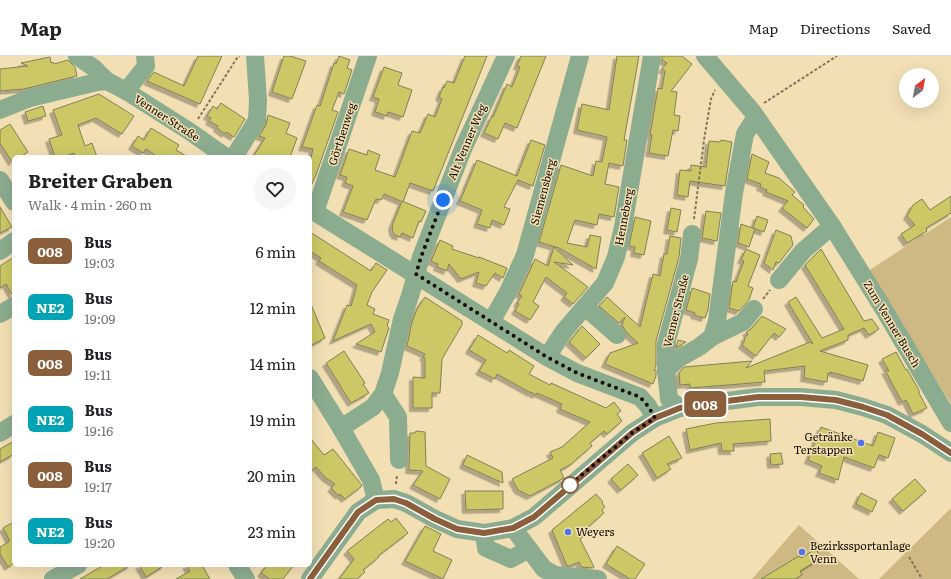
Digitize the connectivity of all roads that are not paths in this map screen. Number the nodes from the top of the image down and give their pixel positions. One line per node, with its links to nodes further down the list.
1 (77, 56): 9 (street, Venner Straße)
2 (145, 56): 10 (street)
3 (255, 56): 14 (street)
4 (368, 56): 17 (street, Görthenweg)
5 (506, 56): 22 (street, Alt Venner Weg)
6 (580, 56): 28 (street, Siemensberg)
7 (652, 56): 25 (street, Henneberg)
8 (706, 56): 12 (street, Zum Venner Busch)
9 (107, 81): 10 (street, Venner Straße); 11 (street)
10 (126, 91): 13 (street, Venner Straße)
11 (0, 110)
12 (754, 114): 18 (street, Zum Venner Busch); 30 (street)
13 (223, 155)
14 (235, 155)
15 (0, 180): 16 (street)
16 (12, 199)
17 (313, 211): 22 (street)
18 (832, 226): 23 (street); 37 (street, Zum Venner Busch)
19 (692, 234): 32 (street, Venner Straße)
20 (12, 242): 21 (street)
21 (0, 250)
22 (416, 274): 28 (street); 34 (street)
23 (779, 280)
24 (12, 307): 27 (street)
25 (585, 307): 29 (street); 31 (street, Henneberg)
26 (754, 309): 30 (street)
27 (0, 314)
28 (491, 322): 31 (street)
29 (617, 335)
30 (712, 338): 32 (street)
31 (547, 357): 36 (street)
32 (666, 370): 35 (street, Venner Straße)
33 (312, 381): 39 (street)
34 (384, 394): 39 (street); 42 (street)
35 (680, 408): 36 (street); 41 (street)
36 (655, 418): 44 (street)
37 (951, 423)
38 (12, 425): 40 (street)
39 (341, 428): 43 (street)
40 (0, 432)
41 (951, 453)
42 (399, 460)
43 (385, 499): 45 (street); 52 (street)
44 (513, 528): 45 (street); 46 (street)
45 (484, 533): 46 (street)
46 (529, 549): 49 (street)
47 (74, 567): 50 (street)
48 (238, 567): 51 (street)
49 (555, 577): 53 (street)
50 (53, 579)
51 (246, 579)
52 (310, 579)
53 (598, 579)

